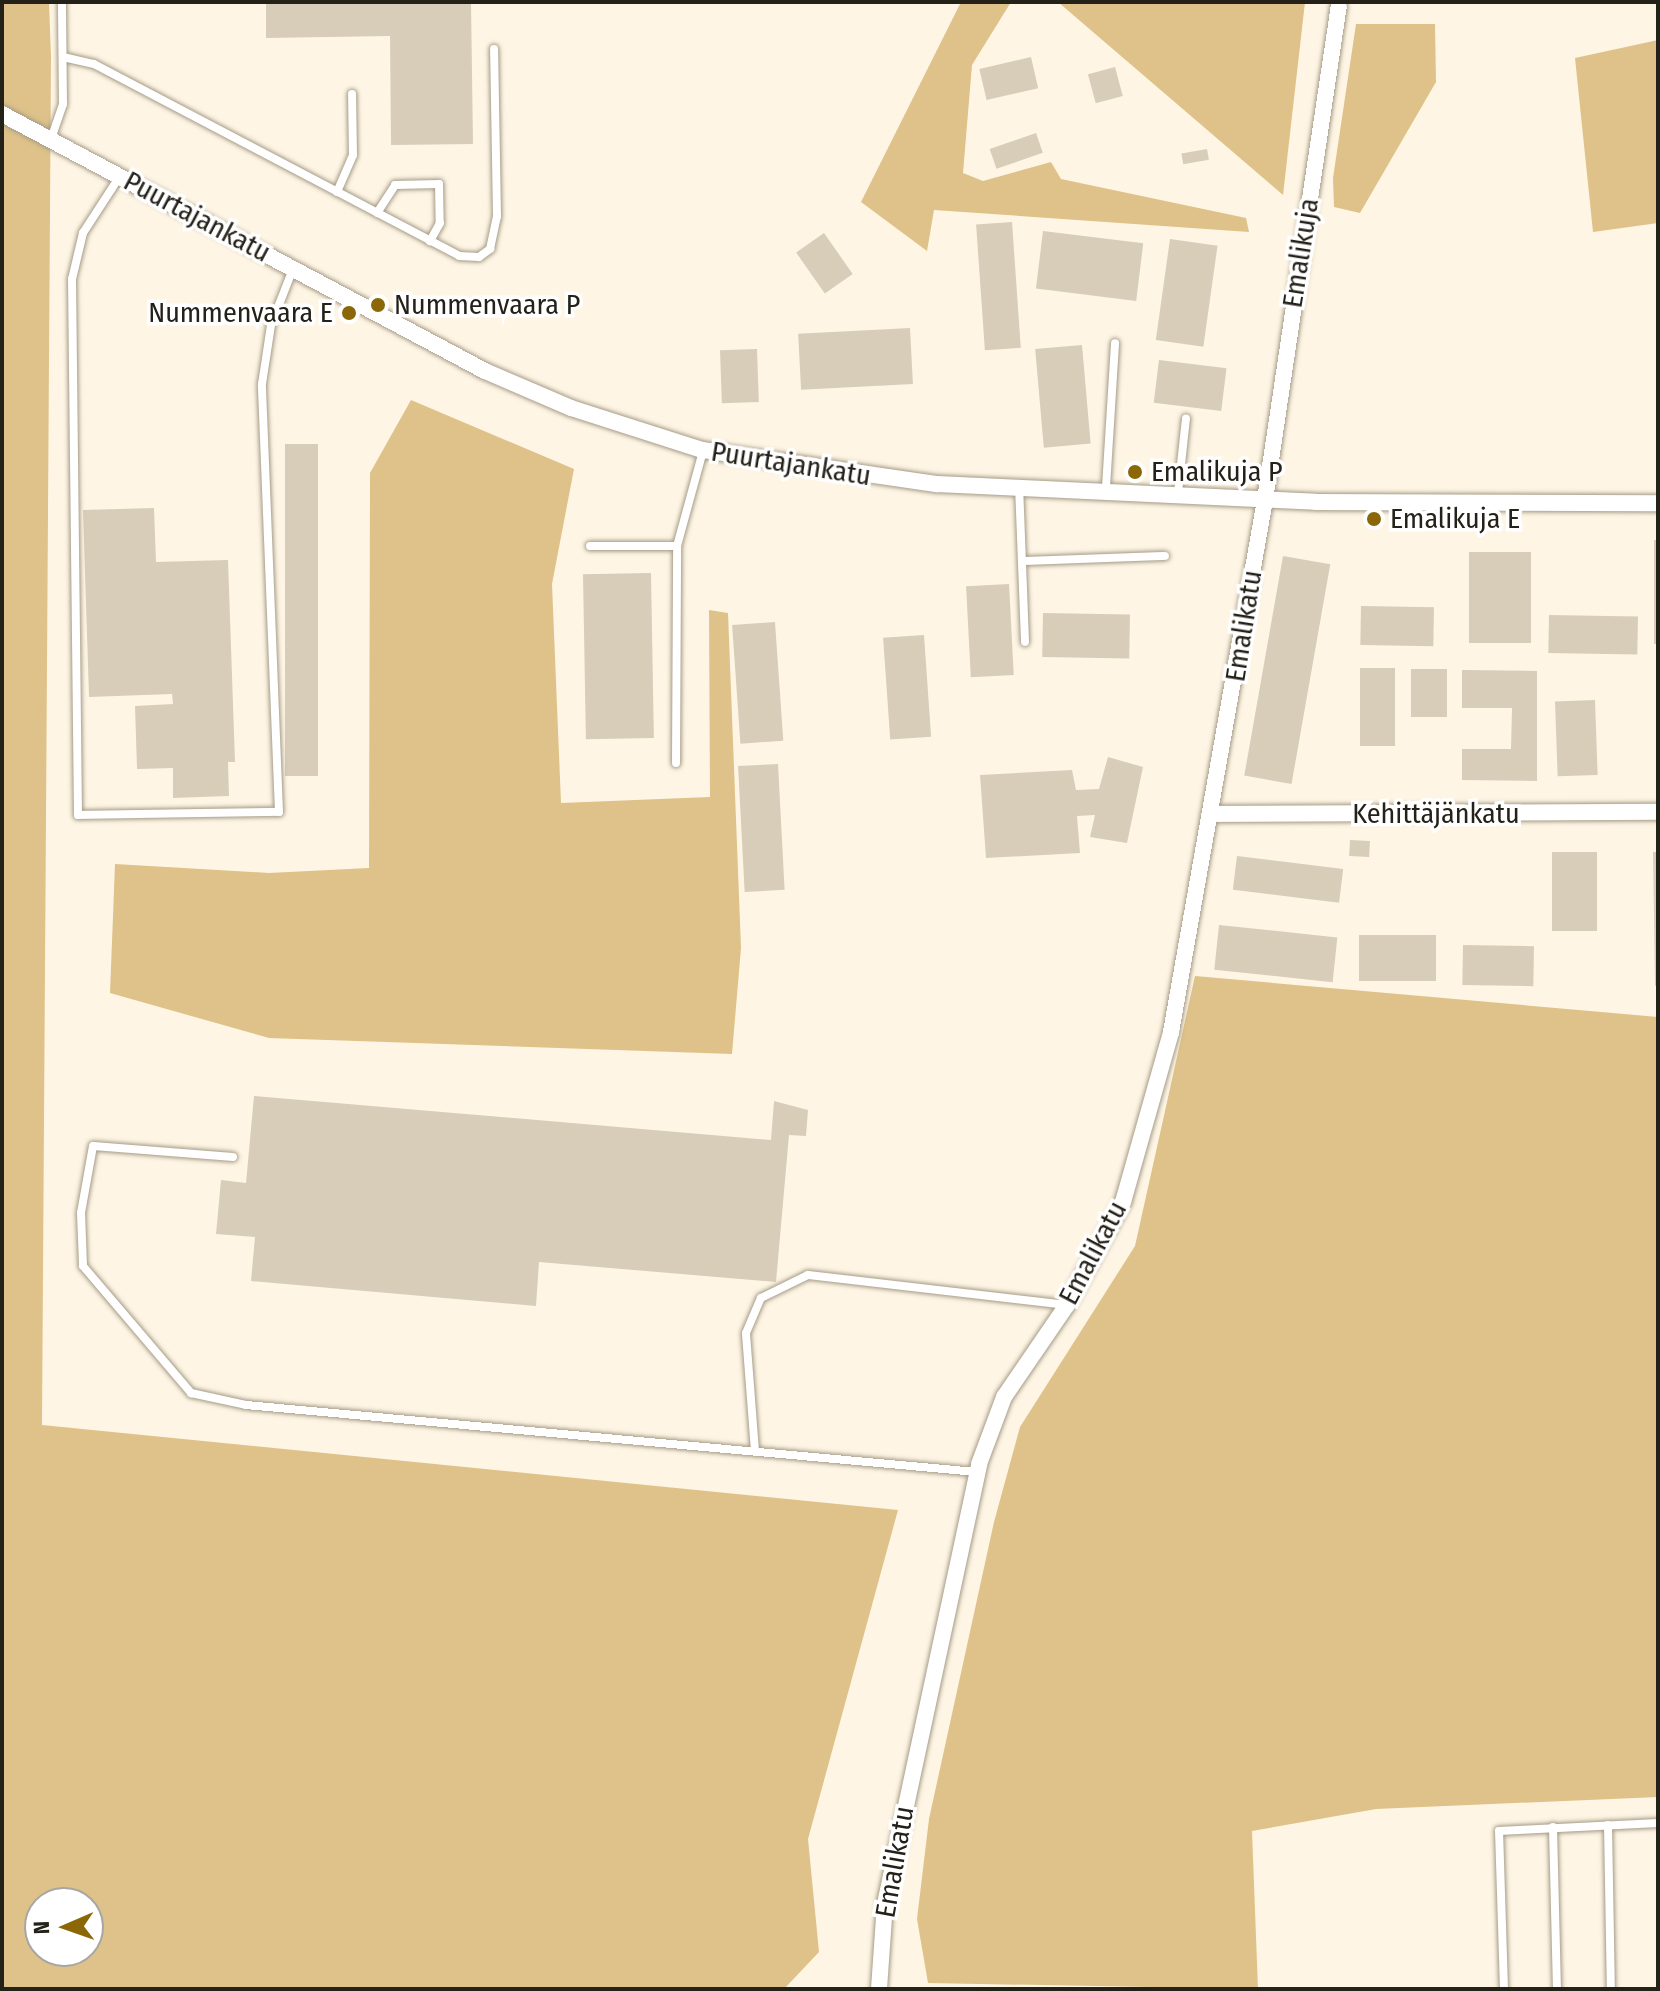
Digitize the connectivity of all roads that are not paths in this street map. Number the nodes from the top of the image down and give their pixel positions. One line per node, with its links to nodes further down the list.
1 (62, 2): 4 (lane)
2 (1339, 7): 19 (street, Emalikuja)
3 (494, 49): 11 (lane)
4 (63, 57): 7 (lane); 9 (lane)
5 (352, 94): 9 (lane)
6 (2, 114): 7 (street, Puurtajankatu)
7 (51, 139): 8 (street, Puurtajankatu)
8 (120, 176): 12 (street, Puurtajankatu); 12 (lane)
9 (337, 192): 10 (lane)
10 (377, 213): 11 (lane); 11 (lane)
11 (430, 241)
12 (293, 269): 15 (street, Puurtajankatu)
13 (1115, 343): 17 (lane)
14 (1186, 418): 18 (lane)
15 (703, 450): 16 (street, Puurtajankatu); 22 (lane)
16 (1019, 485): 17 (street, Puurtajankatu); 24 (lane)
17 (1106, 487): 18 (street, Puurtajankatu)
18 (1178, 492): 19 (street, Puurtajankatu)
19 (1265, 500): 20 (street, Puurtajankatu); 28 (street, Emalikatu)
20 (1658, 503)
21 (590, 546): 22 (lane)
22 (677, 546): 26 (lane)
23 (1165, 556): 24 (lane)
24 (1022, 561): 25 (lane)
25 (1025, 642)
26 (676, 763)
27 (1658, 812): 28 (street, Kehittäjänkatu)
28 (1213, 814): 30 (street, Emalikatu)
29 (233, 1157): 31 (lane)
30 (1067, 1305): 31 (lane); 32 (street, Emalikatu)
31 (755, 1451): 32 (lane)
32 (977, 1472): 36 (street, Emalikatu)
33 (1658, 1823): 34 (lane)
34 (1608, 1825): 35 (lane); 39 (lane)
35 (1553, 1827): 37 (lane); 38 (lane)
36 (879, 1989)
37 (1504, 1989)
38 (1557, 1989)
39 (1611, 1989)

